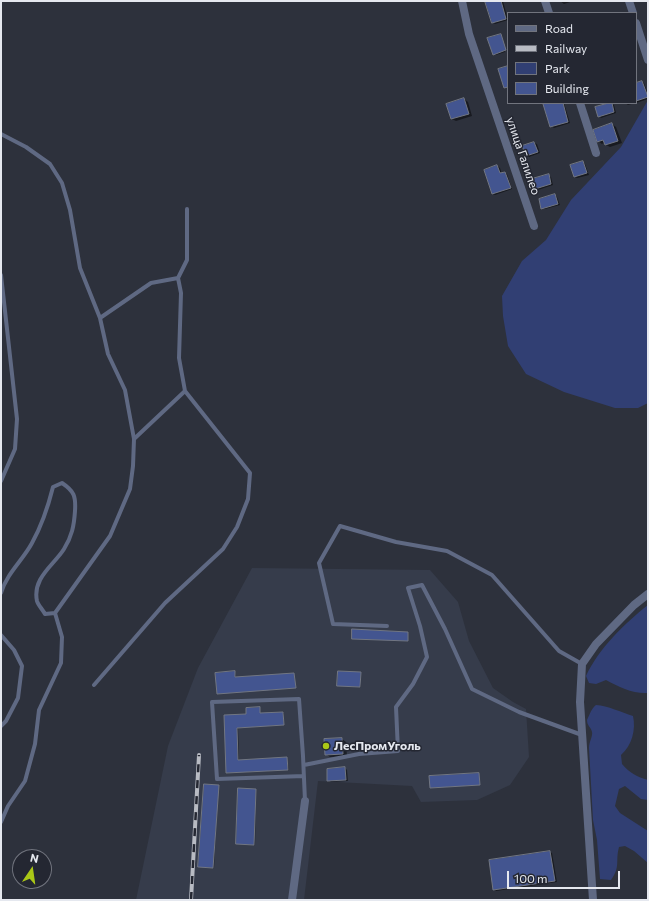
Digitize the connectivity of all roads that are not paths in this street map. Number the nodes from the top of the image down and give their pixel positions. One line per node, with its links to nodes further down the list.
1 (462, 1): 12 (street, улица Галилео)
2 (545, 1): 4 (street)
3 (629, 1): 5 (street)
4 (549, 12)
5 (633, 12)
6 (637, 26): 7 (street)
7 (648, 60)
8 (580, 104): 10 (street)
9 (1, 134): 15 (lane)
10 (596, 152)
11 (186, 209): 14 (lane)
12 (534, 226)
13 (1, 275): 18 (lane)
14 (178, 278): 15 (lane); 16 (lane)
15 (100, 318): 17 (lane)
16 (185, 391): 17 (lane); 25 (lane)
17 (134, 440): 21 (lane)
18 (1, 481)
19 (1, 592): 21 (lane)
20 (648, 594): 24 (street)
21 (55, 613): 31 (lane)
22 (387, 626): 24 (lane)
23 (1, 635): 26 (lane)
24 (582, 664): 27 (street)
25 (94, 685)
26 (1, 726)
27 (583, 735): 28 (lane); 33 (street)
28 (304, 765): 29 (lane); 29 (lane)
29 (304, 776): 30 (lane)
30 (305, 801): 32 (street)
31 (1, 822)
32 (292, 900)
33 (593, 900)

